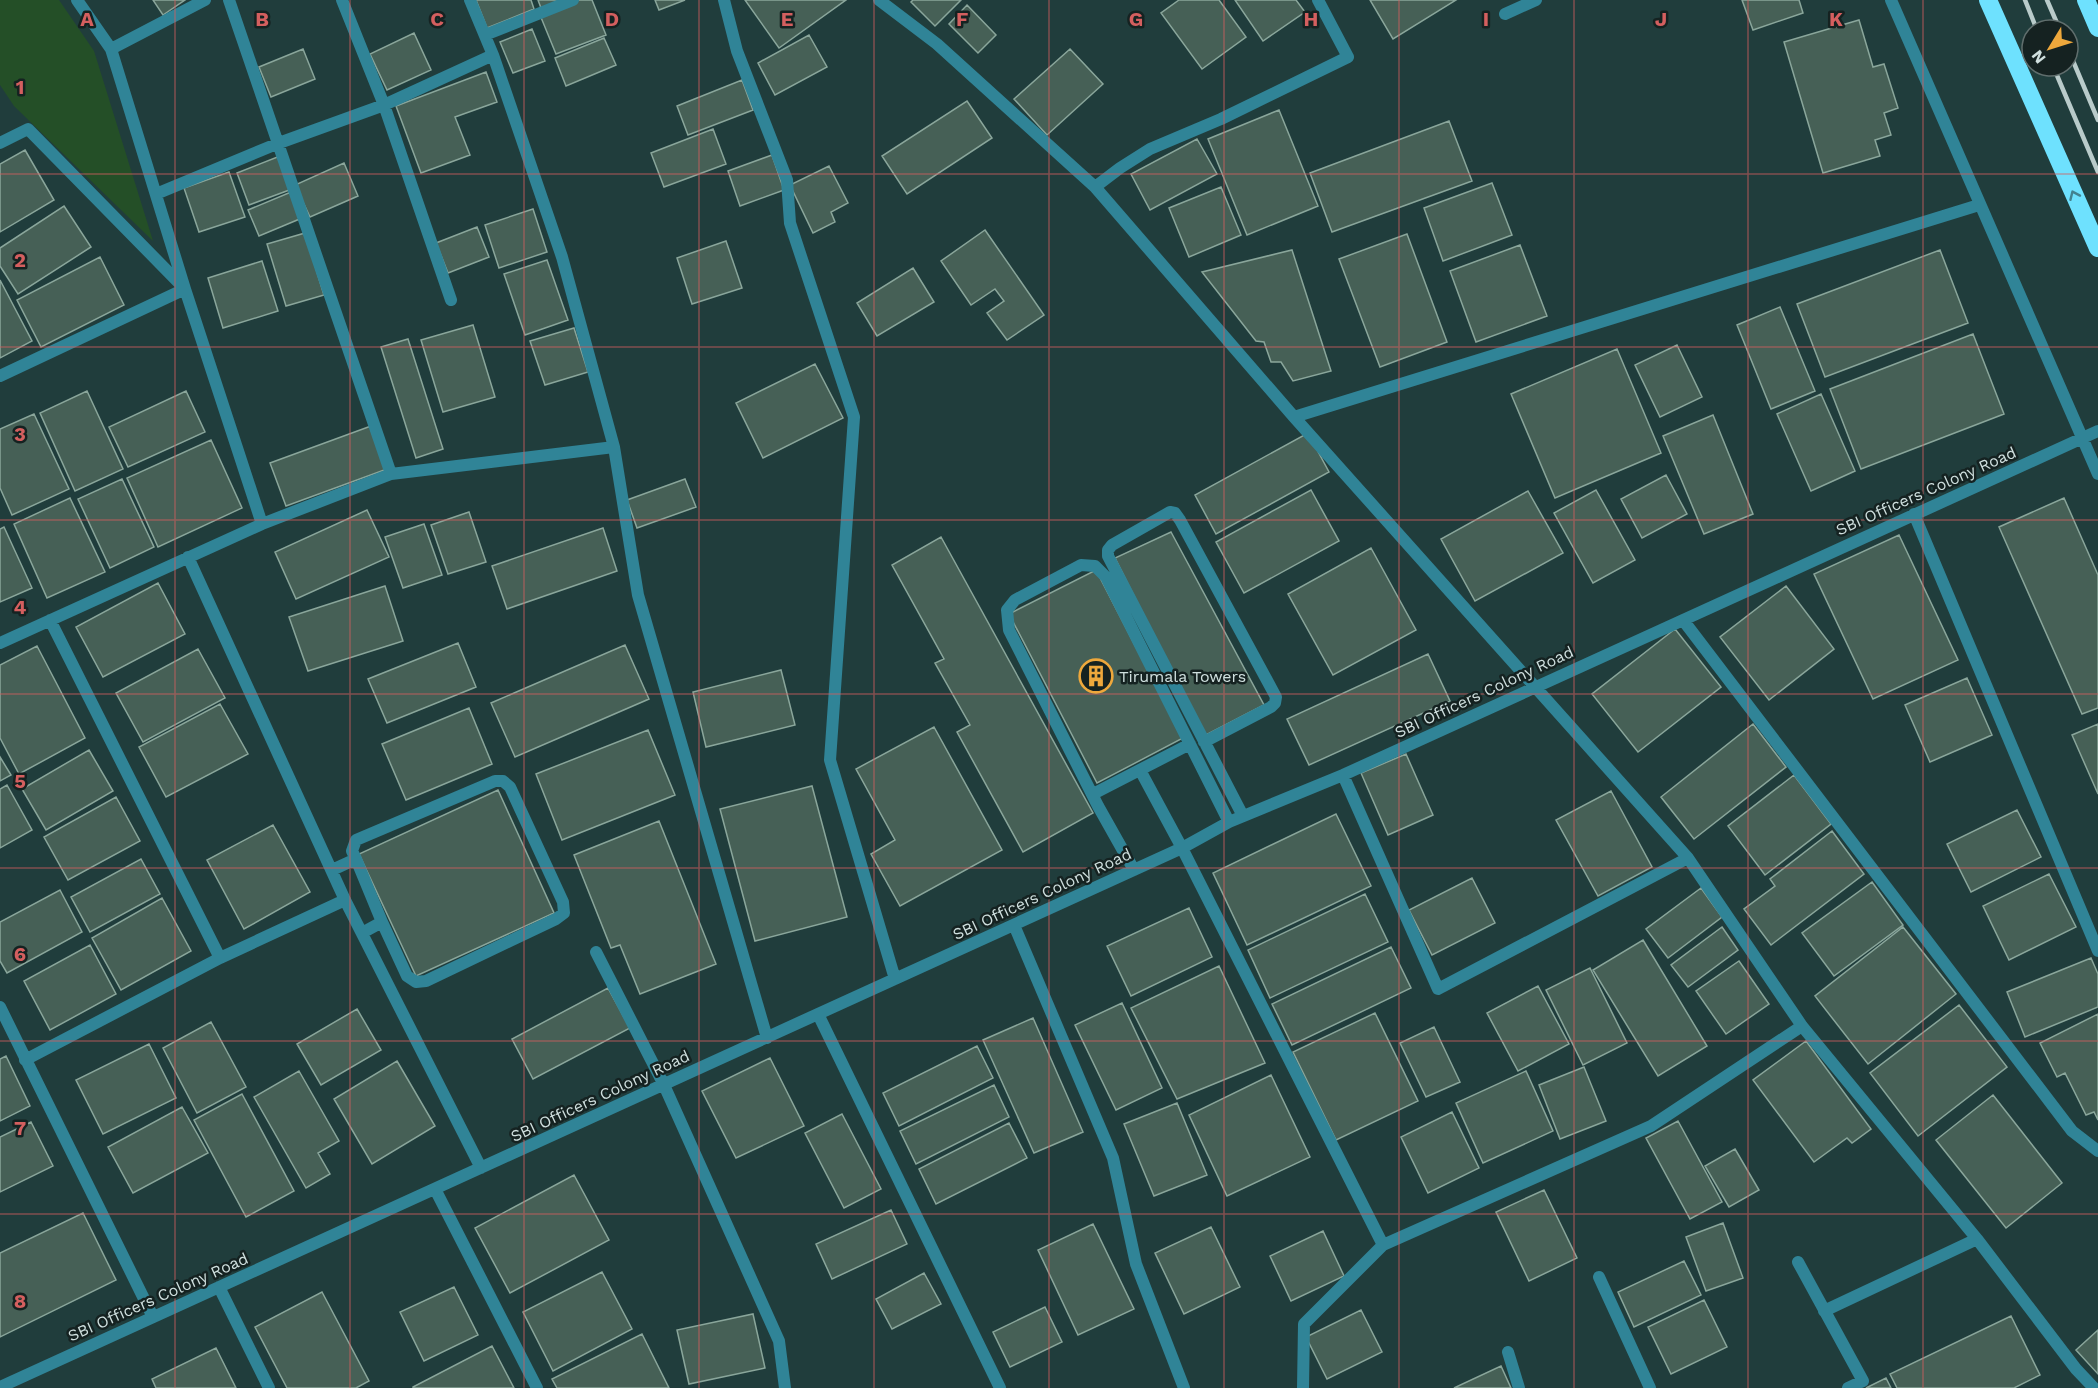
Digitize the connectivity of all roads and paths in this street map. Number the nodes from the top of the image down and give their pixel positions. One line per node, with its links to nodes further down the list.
1 (77, 0): 17 (street)
2 (205, 0): 17 (street)
3 (229, 0): 21 (street)
4 (342, 0): 19 (street)
5 (470, 0): 16 (street)
6 (573, 0): 16 (street)
7 (724, 0): 61 (street)
8 (879, 0): 22 (street)
9 (1318, 0): 22 (street)
10 (1536, 0): 14 (street)
11 (1891, 0): 24 (street)
12 (1988, 0): 25 (highway, one-way to 12)
13 (2086, 0): 15 (highway)
14 (1505, 14)
15 (2098, 28)
16 (485, 35): 18 (street)
17 (111, 49): 23 (street)
18 (493, 55): 19 (street); 32 (street)
19 (384, 105): 21 (street); 27 (street)
20 (0, 143): 26 (street)
21 (279, 143): 23 (street); 33 (street)
22 (1095, 187): 29 (street)
23 (156, 194): 26 (street)
24 (1979, 205): 29 (street); 31 (street)
25 (2098, 248)
26 (185, 289): 28 (street); 36 (street)
27 (451, 300)
28 (0, 375)
29 (1294, 417): 41 (street)
30 (2098, 430): 31 (street, SBI Officers Colony Road)
31 (2082, 438): 34 (street); 35 (street, SBI Officers Colony Road)
32 (614, 447): 33 (street); 65 (street)
33 (390, 474): 36 (street)
34 (2098, 474)
35 (1914, 514): 39 (street, SBI Officers Colony Road); 58 (street)
36 (262, 524): 37 (street)
37 (188, 557): 38 (street); 52 (street)
38 (50, 620): 40 (street); 60 (street)
39 (1683, 620): 41 (street, SBI Officers Colony Road); 68 (street)
40 (0, 643)
41 (1535, 687): 45 (street, SBI Officers Colony Road); 50 (street)
42 (1204, 742): 42 (street); 47 (street)
43 (1190, 744): 44 (street); 46 (street); 48 (street)
44 (1140, 770): 46 (street); 49 (street)
45 (1343, 775): 47 (street, SBI Officers Colony Road); 50 (street)
46 (1093, 794): 53 (street)
47 (1243, 816): 48 (street, SBI Officers Colony Road)
48 (1229, 822): 49 (street, SBI Officers Colony Road)
49 (1182, 848): 53 (street, SBI Officers Colony Road); 72 (street)
50 (1688, 858): 64 (street)
51 (356, 859): 52 (street); 55 (street); 55 (street)
52 (332, 870): 54 (street)
53 (1134, 870): 56 (street, SBI Officers Colony Road)
54 (345, 900): 57 (street); 60 (street)
55 (382, 922): 57 (street)
56 (1014, 925): 61 (street, SBI Officers Colony Road); 84 (street)
57 (362, 933): 69 (street)
58 (2098, 951)
59 (596, 952): 67 (street)
60 (220, 958): 66 (street)
61 (895, 980): 63 (street, SBI Officers Colony Road)
62 (0, 1007): 66 (street)
63 (818, 1014): 65 (street, SBI Officers Colony Road); 83 (street)
64 (1802, 1026): 71 (street); 72 (street)
65 (767, 1038): 67 (street, SBI Officers Colony Road)
66 (25, 1060): 77 (street)
67 (664, 1085): 69 (street, SBI Officers Colony Road); 82 (street)
68 (2098, 1151)
69 (481, 1168): 70 (street, SBI Officers Colony Road)
70 (435, 1189): 75 (street, SBI Officers Colony Road); 81 (street)
71 (1977, 1239): 76 (street); 89 (street)
72 (1383, 1245): 85 (street)
73 (1798, 1262): 76 (street)
74 (1599, 1277): 87 (street)
75 (219, 1287): 77 (street, SBI Officers Colony Road); 80 (street)
76 (1824, 1311): 88 (street)
77 (153, 1317): 79 (street, SBI Officers Colony Road)
78 (1508, 1352): 86 (street)
79 (0, 1387)
80 (269, 1388)
81 (537, 1388)
82 (785, 1388)
83 (1000, 1388)
84 (1184, 1388)
85 (1303, 1388)
86 (1519, 1388)
87 (1650, 1388)
88 (1848, 1388)
89 (2094, 1388)

